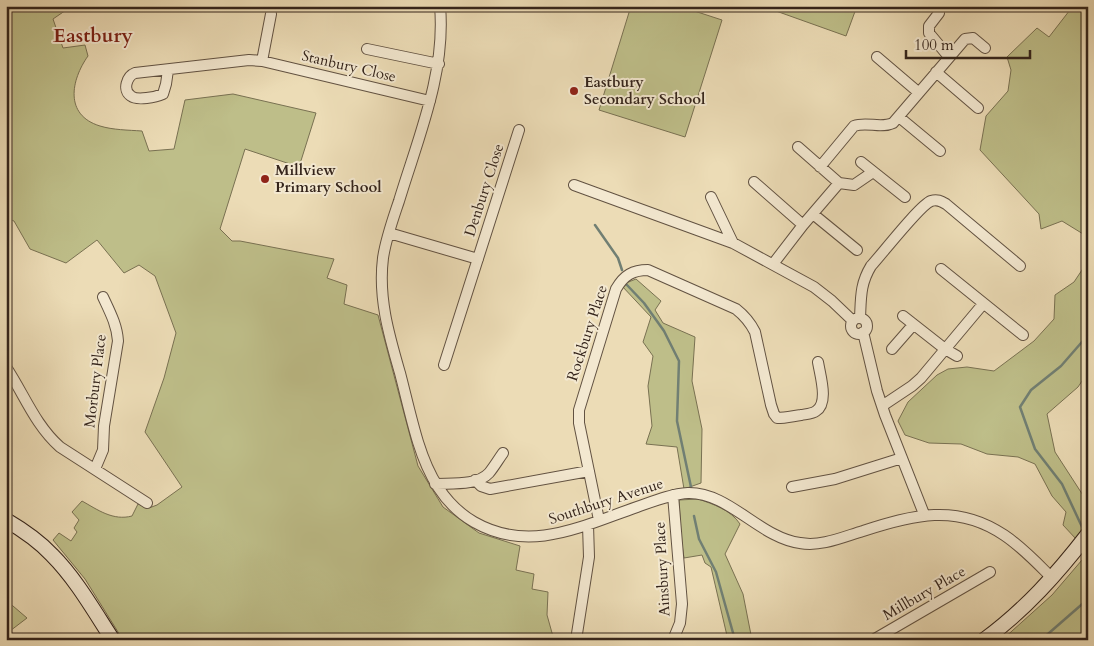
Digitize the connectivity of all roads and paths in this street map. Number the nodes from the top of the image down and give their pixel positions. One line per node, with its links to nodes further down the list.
1 (440, 6): 9 (street, Southbury Avenue)
2 (939, 12): 7 (street)
3 (271, 14): 8 (street)
4 (985, 48): 7 (street)
5 (367, 49): 9 (street)
6 (877, 57): 12 (street)
7 (948, 57): 11 (street)
8 (262, 61): 10 (street, Stanbury Close); 13 (street, Stanbury Close)
9 (439, 64): 13 (street, Southbury Avenue)
10 (168, 70)
11 (936, 72): 12 (street); 14 (street)
12 (918, 92): 15 (street)
13 (430, 101): 29 (street, Southbury Avenue)
14 (978, 108)
15 (899, 117): 18 (street); 20 (street)
16 (519, 130): 32 (street, Denbury Close)
17 (798, 147): 20 (street)
18 (940, 152)
19 (861, 162): 21 (street)
20 (820, 167): 23 (street)
21 (873, 172): 23 (street); 26 (street)
22 (754, 182): 28 (street)
23 (839, 183): 27 (street)
24 (574, 185): 30 (street)
25 (711, 197): 30 (street)
26 (905, 198)
27 (813, 214): 28 (street); 31 (street)
28 (802, 225): 33 (street)
29 (389, 233): 32 (street, Denbury Close); 54 (street, Southbury Avenue)
30 (733, 243): 33 (street)
31 (857, 250)
32 (478, 259): 46 (street, Denbury Close)
33 (773, 264): 39 (street)
34 (1020, 266): 39 (street)
35 (940, 269): 37 (street)
36 (103, 297): 51 (street, Morbury Place)
37 (983, 304): 41 (street); 43 (street)
38 (903, 316): 40 (street)
39 (856, 320): 48 (street)
40 (913, 325): 42 (street); 43 (street)
41 (1023, 335)
42 (892, 349)
43 (944, 349): 44 (street); 48 (street)
44 (957, 356)
45 (818, 362): 52 (street, Rockbury Place)
46 (444, 365)
47 (6, 367): 51 (street)
48 (882, 406): 50 (street)
49 (503, 453): 53 (street)
50 (902, 458): 55 (street); 58 (street)
51 (95, 469): 57 (street)
52 (589, 471): 53 (street); 60 (street, Rockbury Place)
53 (475, 480): 54 (street)
54 (435, 484): 61 (street, Southbury Avenue)
55 (792, 487)
56 (673, 495): 58 (street, Southbury Avenue); 60 (street, Southbury Avenue); 67 (street, Ainsbury Place)
57 (148, 503)
58 (924, 514): 64 (street, Southbury Avenue)
59 (6, 520): 65 (street)
60 (599, 520): 61 (street, Southbury Avenue)
61 (588, 525): 66 (street)
62 (1088, 534): 64 (street)
63 (990, 572): 68 (street, Millbury Place)
64 (1052, 578): 69 (street)
65 (113, 640)
66 (576, 640)
67 (673, 640)
68 (873, 640)
69 (984, 640)

